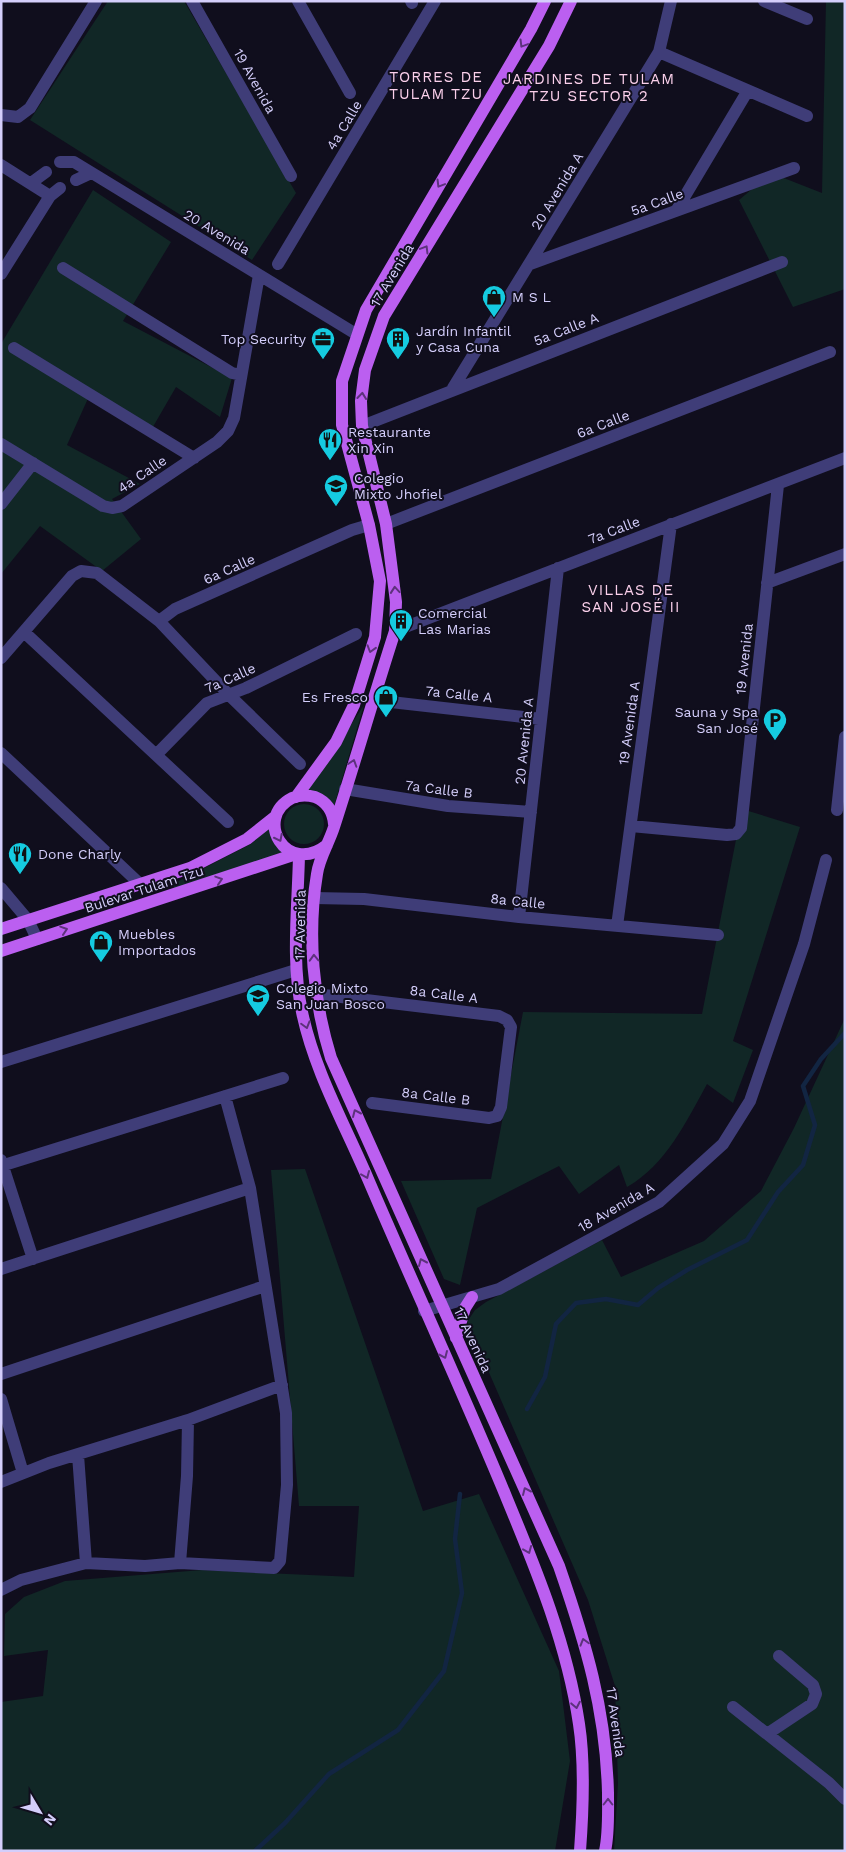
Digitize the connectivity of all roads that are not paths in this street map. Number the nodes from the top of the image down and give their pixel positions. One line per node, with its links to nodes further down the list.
1 (96, 1): 13 (street)
2 (192, 1): 20 (street, 19 Avenida)
3 (298, 1): 12 (street)
4 (435, 1): 25 (street, 4a Calle)
5 (545, 1): 30 (main road, 17 Avenida, one-way to 30)
6 (571, 1): 35 (main road, 17 Avenida, one-way to 6)
7 (671, 1): 10 (street, 20 Avenida A)
8 (764, 1): 9 (street)
9 (807, 19)
10 (659, 52): 11 (street); 26 (street, 20 Avenida A)
11 (747, 92): 14 (street); 23 (street)
12 (350, 93)
13 (1, 115)
14 (806, 116)
15 (60, 162): 19 (street, 20 Avenida)
16 (1, 165): 22 (street)
17 (794, 168): 23 (street, 5a Calle)
18 (46, 172): 22 (street)
19 (91, 172): 21 (street); 29 (street, 20 Avenida)
20 (291, 176)
21 (76, 180)
22 (30, 183): 28 (street)
23 (676, 211): 26 (street, 5a Calle)
24 (782, 262): 34 (street, 5a Calle A)
25 (278, 264)
26 (530, 264): 34 (street, 20 Avenida A)
27 (63, 268): 33 (street)
28 (1, 274)
29 (259, 275): 30 (street, 20 Avenida); 33 (street, 4a Calle)
30 (356, 334): 44 (main road, 17 Avenida)
31 (14, 348): 37 (street)
32 (830, 352): 42 (street, 6a Calle)
33 (241, 375): 37 (street, 4a Calle)
34 (453, 388): 35 (street, 5a Calle A)
35 (362, 426): 42 (main road, 17 Avenida)
36 (1, 444): 39 (street)
37 (194, 458): 39 (street, 4a Calle)
38 (845, 458): 40 (street, 7a Calle)
39 (33, 463): 41 (street)
40 (778, 484): 43 (street, 7a Calle); 47 (street, 19 Avenida)
41 (1, 504)
42 (386, 524): 49 (main road, 17 Avenida, one-way to 42)
43 (671, 524): 46 (street, 7a Calle); 66 (street, 19 Avenida A)
44 (368, 525): 48 (street, 6a Calle); 61 (main road, 17 Avenida, one-way to 61)
45 (845, 554): 47 (street)
46 (558, 568): 49 (street, 7a Calle); 55 (street, 20 Avenida A)
47 (767, 583): 66 (street, 19 Avenida)
48 (160, 621): 50 (street); 53 (street)
49 (395, 631): 54 (main road, 17 Avenida)
50 (24, 632): 52 (street); 58 (street)
51 (356, 634): 53 (street, 7a Calle)
52 (1, 658)
53 (228, 695): 58 (street, 7a Calle); 59 (street)
54 (373, 700): 55 (street, 7a Calle A); 60 (main road, 17 Avenida, one-way to 54)
55 (541, 718): 63 (street, 20 Avenida A)
56 (845, 737): 62 (street)
57 (1, 753): 71 (street)
58 (156, 755): 65 (street)
59 (300, 764)
60 (345, 790): 63 (street, 7a Calle B); 67 (main road, 17 Avenida)
61 (296, 797): 64 (main road); 67 (main road)
62 (837, 810)
63 (531, 812): 74 (street, 20 Avenida A)
64 (276, 816): 69 (main road, one-way to 69); 71 (main road, Bulevar Tulam Tzu)
65 (228, 822)
66 (631, 826): 76 (street, 19 Avenida A)
67 (334, 827): 68 (main road)
68 (327, 845): 69 (main road); 73 (main road, 17 Avenida)
69 (297, 854): 79 (main road, Bulevar Tulam Tzu, one-way to 69); 81 (main road, 17 Avenida)
70 (826, 860): 93 (street, 18 Avenida A)
71 (140, 884): 75 (main road, Bulevar Tulam Tzu)
72 (1, 888): 75 (street)
73 (314, 898): 74 (street, 8a Calle); 82 (main road, 17 Avenida, one-way to 73)
74 (519, 917): 76 (street, 8a Calle)
75 (28, 920): 77 (main road, Bulevar Tulam Tzu); 79 (street)
76 (617, 926): 78 (street, 8a Calle)
77 (1, 929)
78 (718, 935)
79 (37, 939): 80 (main road, Bulevar Tulam Tzu)
80 (1, 951)
81 (296, 970): 83 (street); 95 (main road, 17 Avenida, one-way to 95)
82 (316, 994): 87 (street, 8a Calle A); 94 (main road, 17 Avenida, one-way to 82)
83 (1, 1062)
84 (283, 1078): 85 (street)
85 (225, 1096): 88 (street); 89 (street)
86 (372, 1102): 87 (street, 8a Calle B)
87 (496, 1116)
88 (2, 1164): 90 (street)
89 (250, 1188): 90 (street); 92 (street)
90 (33, 1259): 91 (street)
91 (1, 1269)
92 (265, 1286): 97 (street); 98 (street)
93 (472, 1297): 94 (street, 18 Avenida A); 96 (main road)
94 (441, 1307): 95 (street, 18 Avenida A); 96 (main road, 17 Avenida)
95 (424, 1311): 111 (main road, 17 Avenida, one-way to 111)
96 (456, 1338): 112 (main road, 17 Avenida, one-way to 96)
97 (1, 1374)
98 (282, 1385): 100 (street); 105 (street)
99 (1, 1399): 102 (street)
100 (188, 1420): 101 (street); 105 (street)
101 (78, 1455): 102 (street); 104 (street)
102 (23, 1473): 103 (street)
103 (1, 1482)
104 (86, 1563): 105 (street); 106 (street)
105 (180, 1563)
106 (1, 1590)
107 (779, 1656): 109 (street)
108 (733, 1707): 109 (street)
109 (767, 1734): 110 (street)
110 (845, 1799)
111 (580, 1851)
112 (605, 1851)

